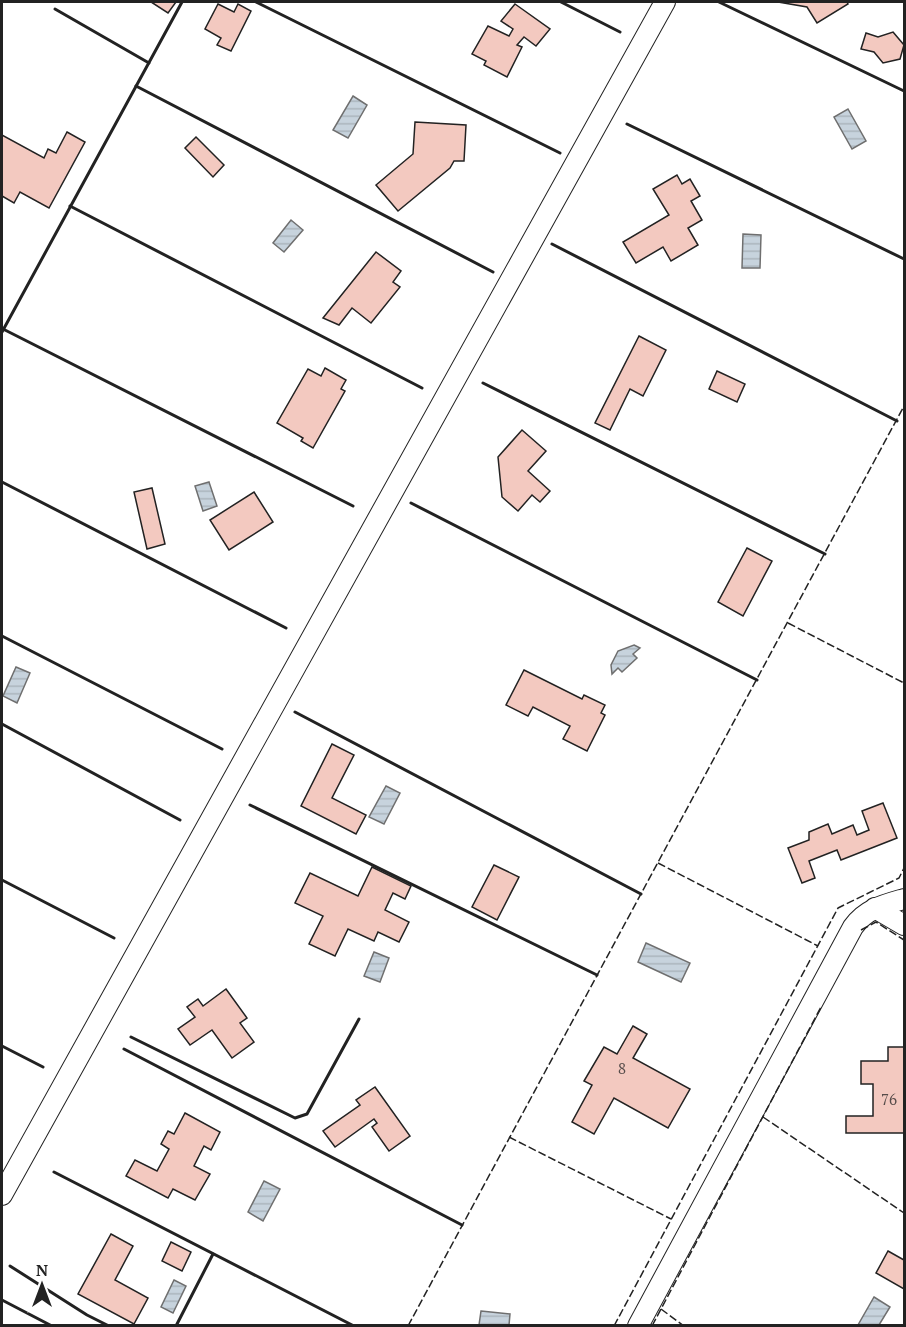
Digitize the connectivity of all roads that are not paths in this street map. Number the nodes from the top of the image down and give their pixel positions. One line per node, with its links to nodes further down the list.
1 (665, 2): 5 (street)
2 (904, 899): 3 (street)
3 (875, 908): 4 (street); 6 (street)
4 (904, 925)
5 (2, 1195)
6 (638, 1326)

